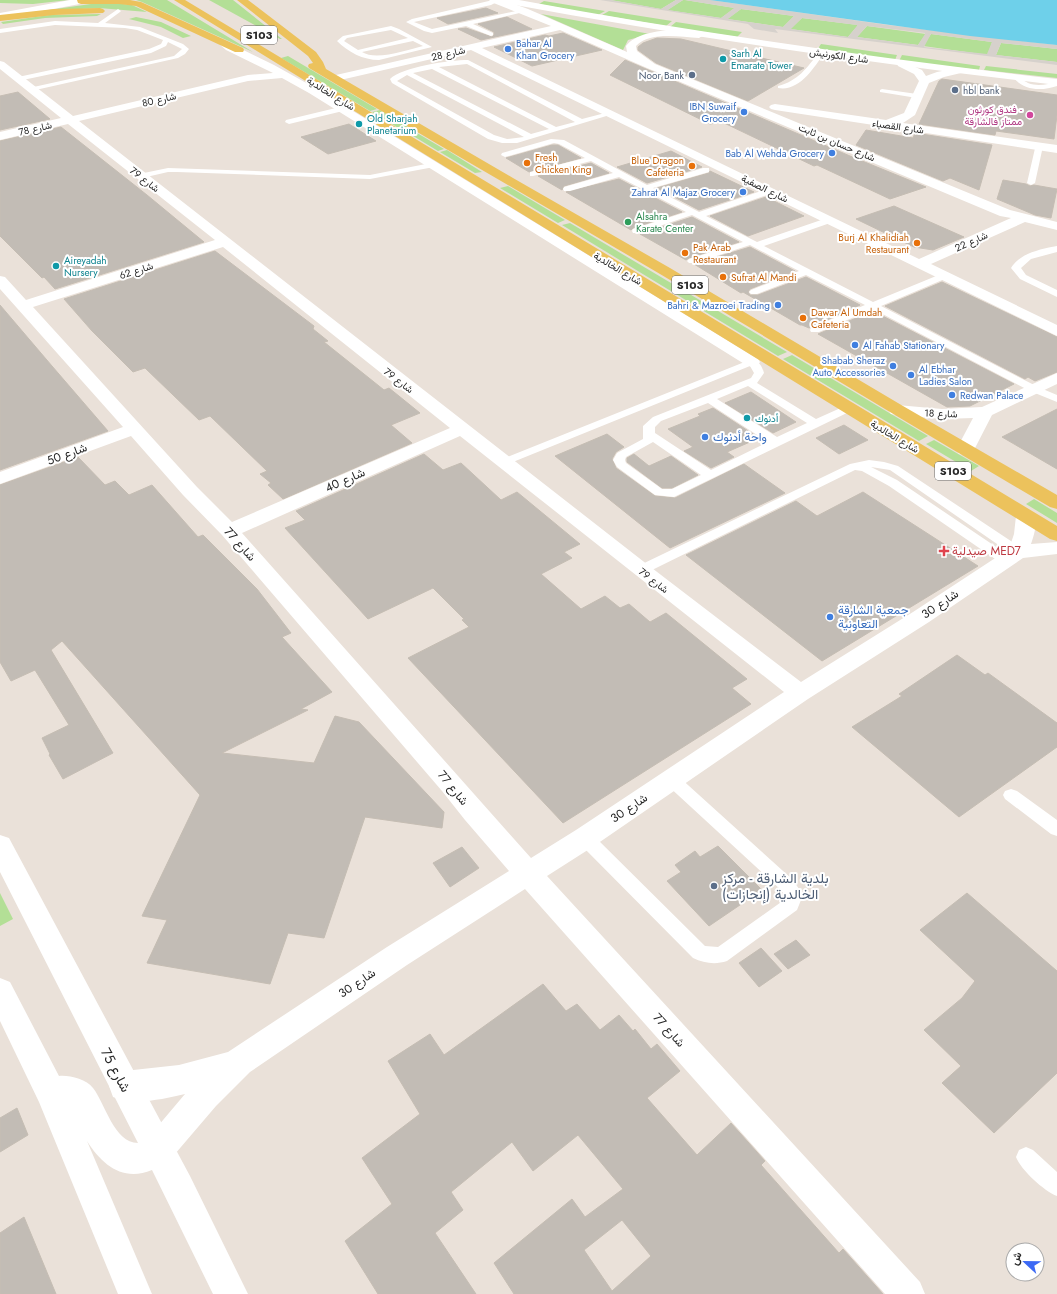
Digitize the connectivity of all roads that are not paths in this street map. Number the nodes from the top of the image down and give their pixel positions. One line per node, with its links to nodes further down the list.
1 (83, 0): 5 (street); 10 (main road)
2 (179, 0): 28 (main road, شارع الخالدية / S103)
3 (242, 0): 34 (main road)
4 (498, 0): 7 (street, شارع حسان بن ثابت); 11 (lane); 16 (street, شارع الكورنيش)
5 (61, 4): 6 (street); 9 (street)
6 (0, 6)
7 (525, 11): 11 (lane); 13 (street, شارع حسان بن ثابت)
8 (126, 12): 9 (main road); 10 (main road); 12 (lane)
9 (0, 17)
10 (175, 22): 19 (main road)
11 (465, 23): 15 (lane)
12 (99, 25): 14 (lane); 18 (lane)
13 (560, 27): 21 (street, شارع 28); 32 (street, شارع حسان بن ثابت)
14 (0, 31)
15 (491, 34)
16 (699, 35): 24 (street, شارع الكورنيش); 32 (street, شارع حسان بن ثابت)
17 (413, 39): 20 (lane); 23 (lane); 23 (lane)
18 (166, 40): 22 (lane); 26 (lane)
19 (223, 43): 28 (main road); 30 (street)
20 (428, 47): 23 (lane); 25 (lane)
21 (472, 48): 25 (street, شارع 28); 49 (street, شارع الصفية)
22 (155, 50): 26 (lane); 40 (lane)
23 (356, 52)
24 (821, 53): 31 (street, شارع الكورنيش); 43 (lane)
25 (443, 54): 39 (street, شارع 28)
26 (172, 58): 44 (lane)
27 (300, 58): 34 (main road, شارع الخالدية / S103)
28 (278, 60): 61 (main road, شارع الخالدية / S103)
29 (0, 64): 40 (street, شارع 79)
30 (264, 64): 37 (street); 38 (street, شارع 80)
31 (902, 64): 35 (street, شارع الكورنيش); 41 (street)
32 (651, 66): 47 (street, شارع حسان بن ثابت)
33 (434, 67): 36 (lane); 54 (lane); 57 (lane)
34 (321, 70): 39 (main road, شارع الخالدية / S103)
35 (957, 71): 41 (street); 42 (street, شارع الكورنيش)
36 (408, 73): 63 (lane); 63 (lane)
37 (284, 75): 38 (street, شارع 80); 48 (street)
38 (248, 78): 51 (street, شارع 80)
39 (336, 78): 104 (main road, شارع الخالدية / S103)
40 (18, 79): 44 (street, شارع 79)
41 (924, 81): 46 (street)
42 (1057, 83)
43 (780, 87)
44 (31, 89): 51 (street, شارع 79)
45 (882, 91): 46 (lane)
46 (917, 96): 50 (street)
47 (740, 101): 52 (street, شارع القصباء); 56 (street, شارع حسان بن ثابت)
48 (340, 109): 53 (lane); 61 (street)
49 (609, 114): 54 (lane); 76 (street, شارع الصفية)
50 (909, 114): 55 (street); 58 (street)
51 (70, 120): 62 (street, شارع 78); 72 (street, شارع 79)
52 (860, 120): 55 (street, شارع القصباء); 59 (street)
53 (289, 122)
54 (581, 122): 57 (lane)
55 (885, 124): 58 (street, شارع القصباء)
56 (799, 126): 59 (street); 60 (street, شارع حسان بن ثابت)
57 (555, 129): 63 (lane)
58 (925, 129): 64 (street, شارع القصباء)
59 (838, 131): 60 (street, شارع حسان بن ثابت); 60 (street); 78 (street, شارع حسان بن ثابت)
60 (812, 132)
61 (391, 135): 68 (street); 103 (main road, شارع الخالدية / S103)
62 (0, 136)
63 (530, 137)
64 (1039, 146): 65 (street, شارع القصباء); 73 (lane)
65 (1057, 149)
66 (505, 156): 67 (lane)
67 (591, 159): 70 (lane); 71 (lane)
68 (431, 166): 72 (lane); 96 (street)
69 (706, 170): 74 (lane)
70 (533, 174)
71 (619, 174): 74 (lane); 75 (lane)
72 (142, 176): 82 (street, شارع 79)
73 (1031, 182)
74 (646, 188): 77 (lane)
75 (568, 189)
76 (770, 191): 77 (lane); 79 (street, شارع الصفية)
77 (696, 214): 81 (lane); 83 (lane)
78 (1022, 218): 80 (street, شارع حسان بن ثابت); 86 (street, شارع 22)
79 (830, 220): 83 (lane); 86 (street, شارع الصفية)
80 (1057, 226)
81 (636, 231)
82 (224, 242): 92 (street, شارع 62); 108 (street, شارع 79)
83 (754, 243): 85 (lane); 87 (lane)
84 (1057, 250): 91 (lane)
85 (692, 261)
86 (919, 264): 88 (street, شارع الصفية)
87 (806, 270): 90 (lane); 93 (lane)
88 (944, 276): 93 (lane); 95 (street, شارع الصفية)
89 (0, 280): 92 (street, شارع 77)
90 (754, 292)
91 (1057, 294)
92 (24, 305): 107 (street, شارع 77)
93 (875, 306): 94 (lane); 99 (lane)
94 (815, 330)
95 (1057, 330)
96 (752, 362): 98 (lane); 112 (lane)
97 (1057, 378): 99 (street, شارع 18)
98 (750, 383): 100 (lane); 106 (lane)
99 (1034, 389): 101 (lane); 102 (lane); 105 (street, شارع 18)
100 (710, 399): 109 (lane); 110 (lane)
101 (1057, 399)
102 (1057, 404)
103 (849, 408): 106 (lane); 116 (main road, شارع الخالدية / S103)
104 (897, 410): 105 (street, شارع 18); 111 (main road, شارع الخالدية / S103)
105 (985, 412): 111 (street)
106 (815, 423): 110 (lane)
107 (134, 429): 114 (street, شارع 50); 117 (street, شارع 77)
108 (462, 429): 112 (street, شارع 79); 117 (street, شارع 40)
109 (650, 435): 113 (lane); 113 (lane)
110 (776, 442): 113 (lane)
111 (965, 450): 115 (main road, شارع الخالدية / S103)
112 (504, 462): 121 (street, شارع 79)
113 (710, 475)
114 (0, 478)
115 (1057, 503)
116 (1026, 516): 118 (main road, شارع الخالدية / S103); 120 (street)
117 (229, 531): 128 (street, شارع 77)
118 (1057, 535)
119 (1057, 548): 120 (street, شارع 30)
120 (1012, 556): 121 (lane); 122 (street, شارع 30)
121 (641, 570): 122 (street, شارع 79)
122 (800, 693): 123 (street, شارع 30)
123 (672, 780): 126 (street, شارع 30); 126 (lane)
124 (1011, 794): 125 (lane)
125 (1057, 829)
126 (585, 838): 128 (street, شارع 30)
127 (0, 846): 131 (street, شارع 75)
128 (528, 874): 130 (street, شارع 30); 138 (street, شارع 77)
129 (0, 992): 132 (street)
130 (238, 1062): 131 (street, شارع 30); 133 (street, شارع 30)
131 (124, 1086): 133 (street, شارع 75)
132 (50, 1093): 133 (street); 136 (street)
133 (158, 1150): 137 (street, شارع 75)
134 (1026, 1157): 135 (lane)
135 (1057, 1186)
136 (135, 1294)
137 (231, 1294)
138 (908, 1294)

